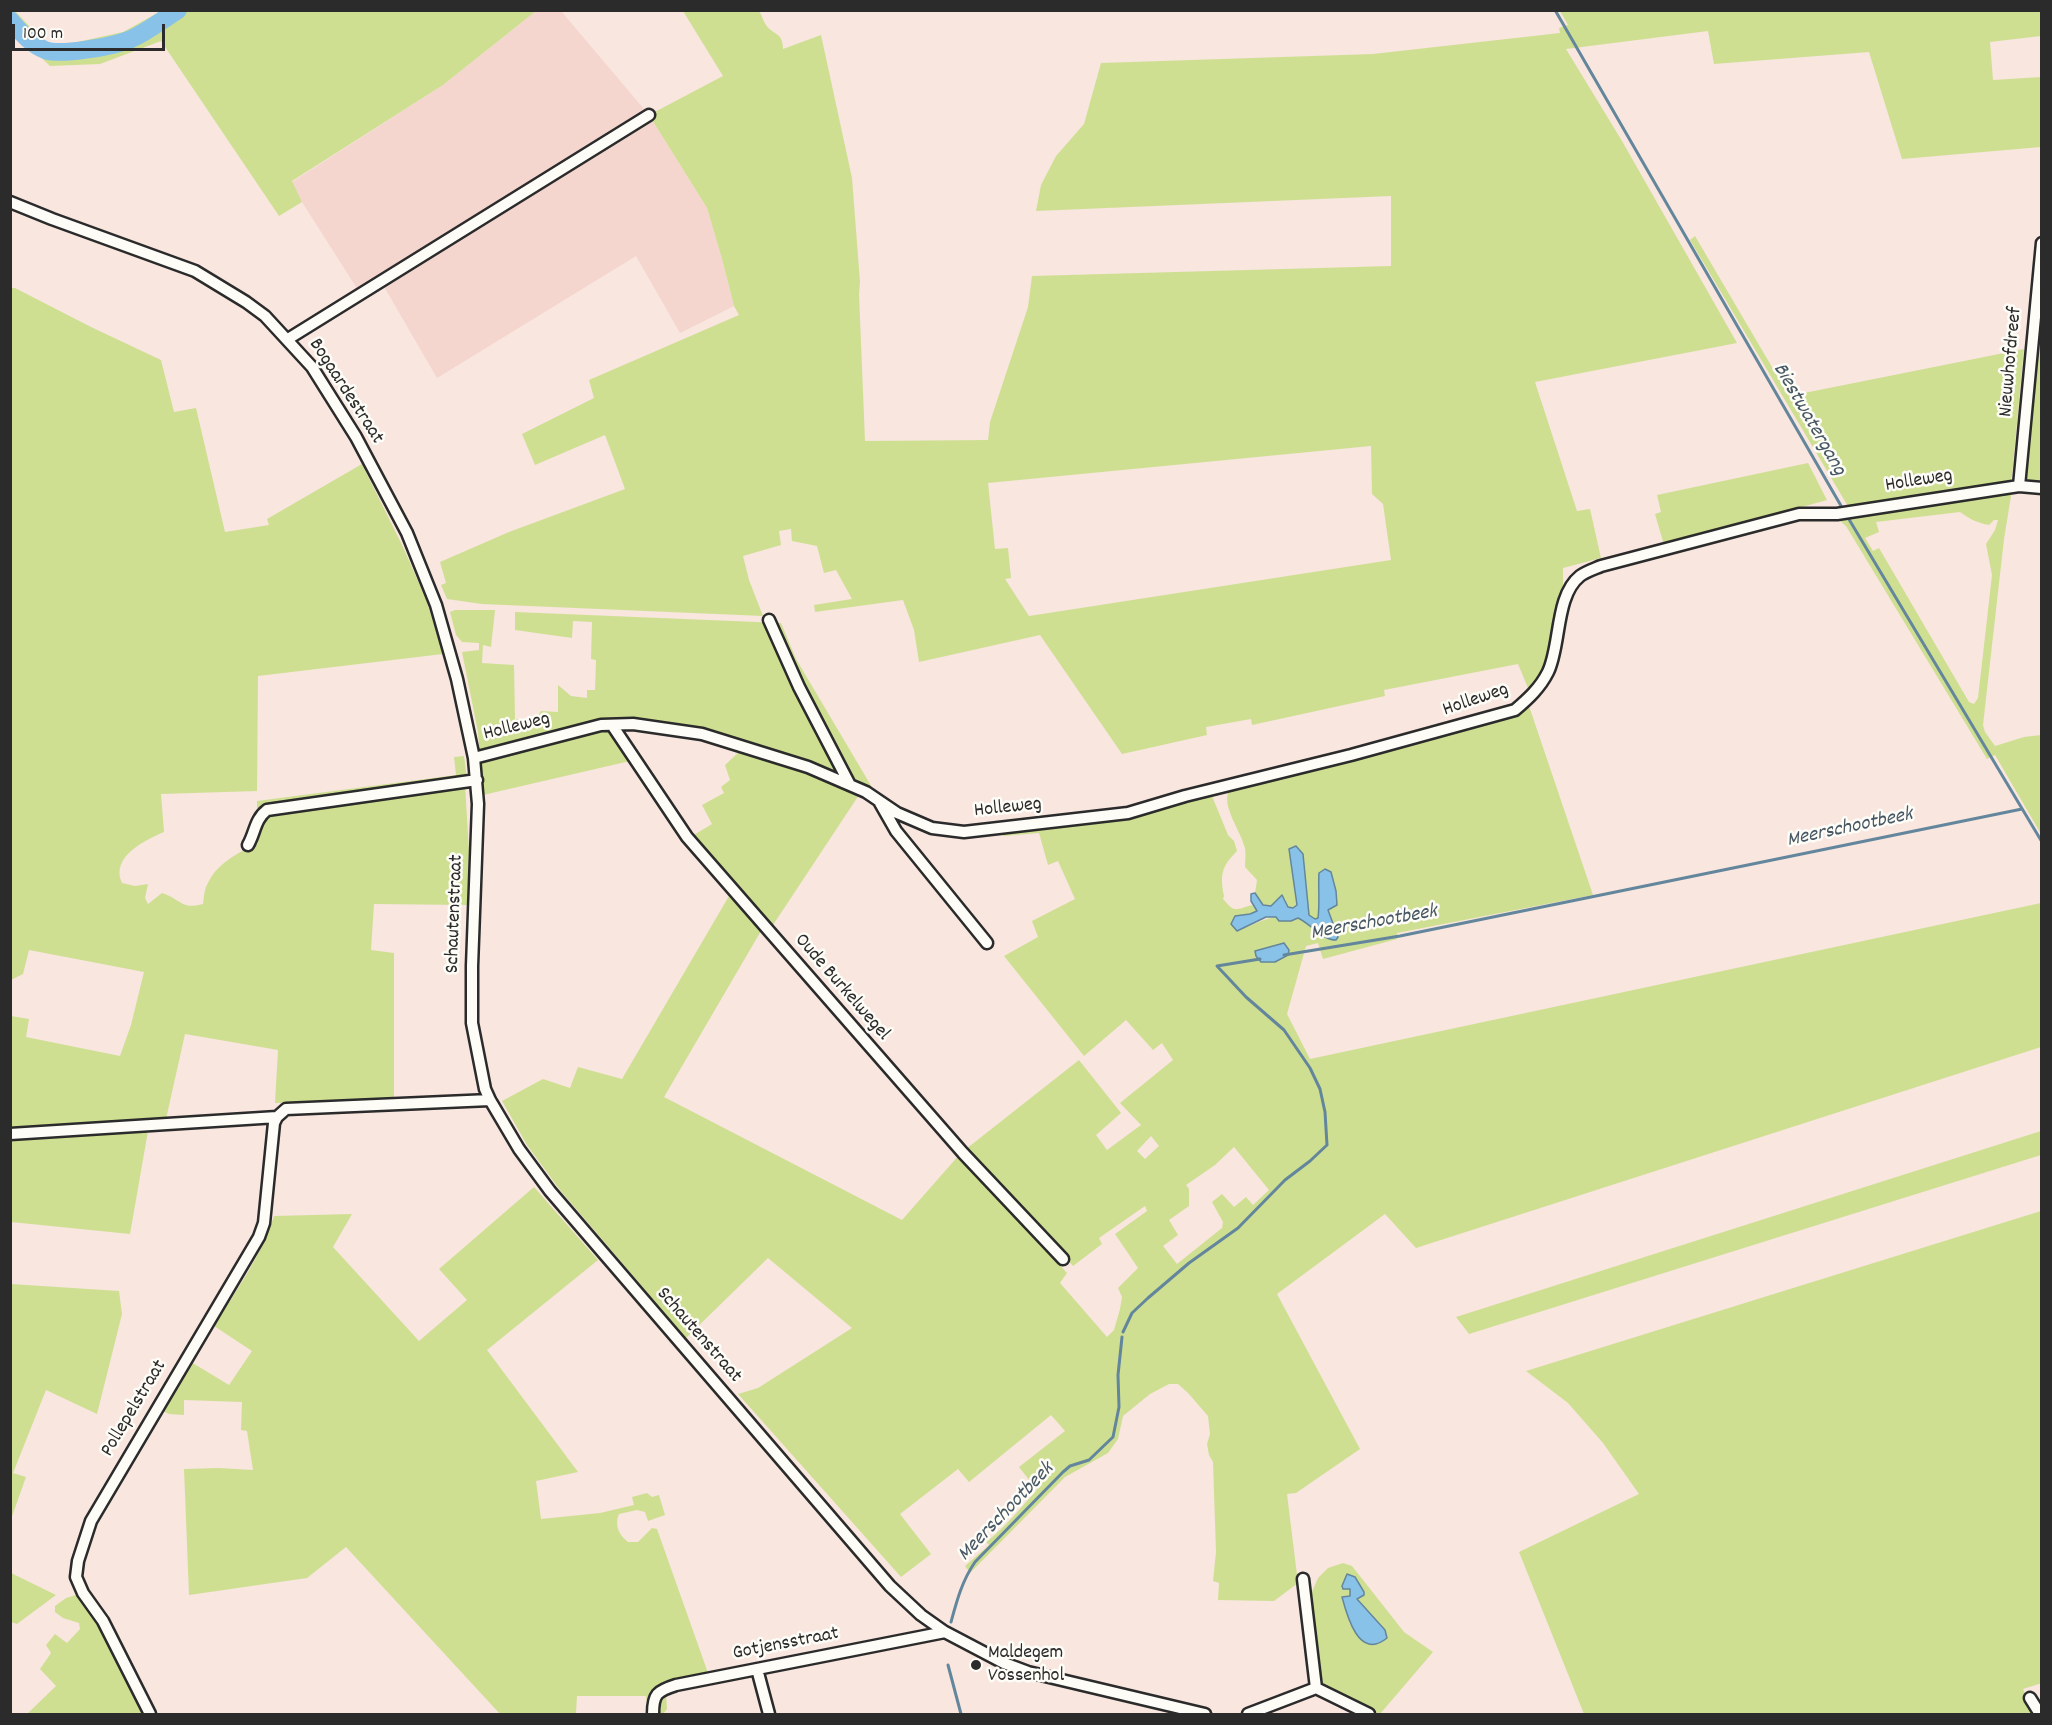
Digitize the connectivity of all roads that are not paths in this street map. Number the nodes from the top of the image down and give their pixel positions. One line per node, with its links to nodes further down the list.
1 (650, 115): 4 (street)
2 (10, 202): 4 (street, Bogaardestraat)
3 (2042, 243): 5 (street, Nieuwhofdreef)
4 (288, 339): 9 (street, Bogaardestraat)
5 (2019, 486): 6 (street, Holleweg); 12 (street, Holleweg)
6 (2042, 488)
7 (769, 620): 11 (street)
8 (612, 725): 9 (street, Holleweg); 11 (street, Holleweg); 18 (street, Oude Burkelwegel)
9 (474, 758): 10 (street, Schautenstraat)
10 (477, 780): 13 (street); 15 (street, Schautenstraat)
11 (850, 785): 12 (street, Holleweg)
12 (878, 800): 14 (street)
13 (248, 845)
14 (987, 943)
15 (490, 1100): 16 (street); 20 (street, Schautenstraat)
16 (277, 1117): 17 (street); 24 (street, Pollepelstraat)
17 (10, 1134)
18 (1063, 1259)
19 (1303, 1579): 22 (street)
20 (945, 1632): 21 (street, Gotjensstraat); 27 (street, Schautenstraat)
21 (757, 1669): 25 (street, Gotjensstraat); 26 (street)
22 (1316, 1688): 28 (street); 29 (street)
23 (2030, 1698): 30 (street)
24 (150, 1714)
25 (653, 1714)
26 (769, 1714)
27 (1205, 1714)
28 (1248, 1714)
29 (1369, 1714)
30 (2040, 1714)

